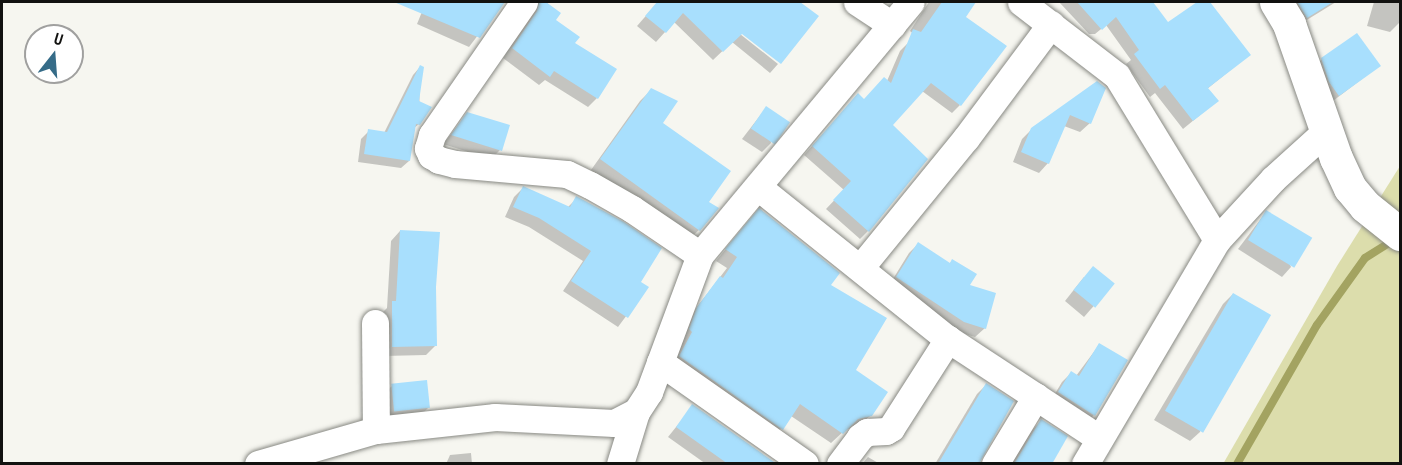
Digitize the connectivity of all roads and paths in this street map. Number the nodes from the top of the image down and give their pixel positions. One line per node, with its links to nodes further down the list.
1 (524, 2): 12 (street)
2 (857, 2): 7 (street)
3 (911, 2): 7 (street)
4 (1021, 2): 6 (street)
5 (1276, 2): 8 (street)
6 (1051, 24): 11 (street); 13 (street)
7 (892, 25): 9 (street)
8 (1326, 131): 10 (street); 11 (street)
9 (758, 188): 12 (street); 13 (street)
10 (1395, 231)
11 (1217, 240): 20 (street)
12 (700, 255): 16 (street)
13 (860, 268): 15 (street)
14 (375, 323): 19 (street)
15 (948, 339): 17 (street); 24 (street)
16 (660, 362): 18 (street); 23 (street)
17 (1036, 396): 20 (street); 25 (street)
18 (636, 412): 19 (street); 22 (street)
19 (376, 430): 21 (street)
20 (1099, 438): 26 (street)
21 (258, 464)
22 (620, 464)
23 (805, 464)
24 (840, 464)
25 (995, 464)
26 (1085, 464)

